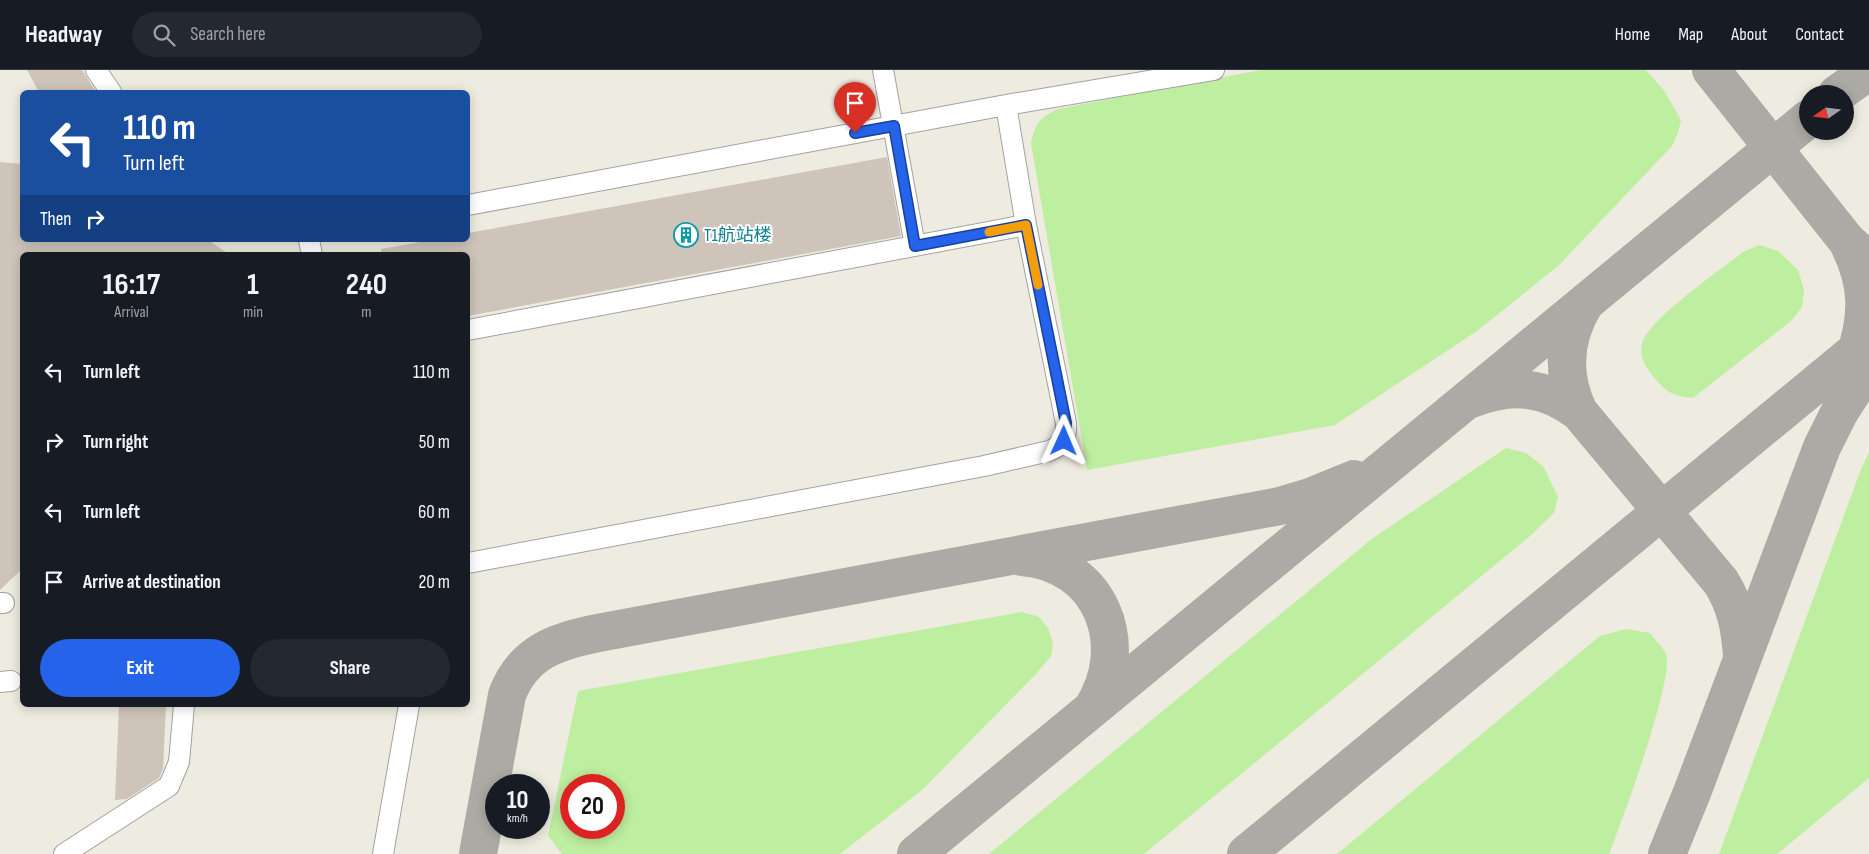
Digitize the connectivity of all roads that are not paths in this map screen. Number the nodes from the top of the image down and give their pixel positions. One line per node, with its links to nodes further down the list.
1 (96, 70): 4 (lane)
2 (883, 70): 6 (lane)
3 (1214, 70): 5 (lane)
4 (110, 90)
5 (1006, 105): 6 (lane); 8 (lane)
6 (894, 126): 7 (lane); 9 (lane)
7 (470, 204)
8 (1026, 225): 9 (lane); 11 (lane)
9 (915, 246): 10 (lane)
10 (470, 330)
11 (470, 563)
12 (184, 707): 14 (lane)
13 (409, 707): 15 (lane)
14 (64, 854)
15 (383, 854)

